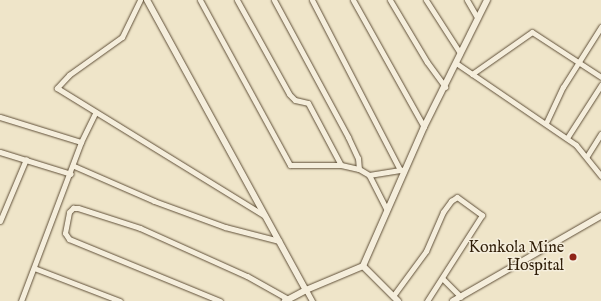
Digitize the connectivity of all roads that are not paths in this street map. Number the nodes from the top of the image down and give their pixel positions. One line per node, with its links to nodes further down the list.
1 (140, 0): 21 (street)
2 (147, 0): 42 (street)
3 (200, 0): 31 (street)
4 (237, 0): 31 (street)
5 (274, 0): 33 (street)
6 (312, 0): 34 (street)
7 (353, 0): 24 (street)
8 (390, 0): 20 (street)
9 (426, 0): 14 (street)
10 (467, 0): 12 (street)
11 (487, 0): 12 (street)
12 (477, 17): 14 (street)
13 (601, 27): 16 (street)
14 (460, 53): 15 (street)
15 (456, 63): 17 (street); 20 (street)
16 (578, 64): 17 (street); 18 (street); 23 (street)
17 (472, 74): 23 (street)
18 (601, 77)
19 (601, 84): 26 (street)
20 (445, 87): 24 (street)
21 (95, 113): 27 (street); 42 (street)
22 (0, 116): 27 (street)
23 (546, 123): 26 (street)
24 (424, 127): 34 (street)
25 (601, 134): 29 (street)
26 (567, 138): 29 (street)
27 (81, 142): 32 (street)
28 (0, 152): 30 (street)
29 (587, 156): 37 (street)
30 (26, 159): 35 (street); 39 (street)
31 (341, 165): 33 (street)
32 (74, 166): 35 (street); 44 (street)
33 (359, 169): 36 (street)
34 (403, 170): 36 (street); 40 (street)
35 (70, 174): 46 (street)
36 (369, 175): 40 (street)
37 (601, 176)
38 (0, 202): 39 (street)
39 (7, 202): 43 (street)
40 (388, 210): 45 (street)
41 (601, 216): 50 (street)
42 (266, 217): 44 (street)
43 (0, 221)
44 (279, 241): 48 (street)
45 (364, 266): 48 (street); 49 (street)
46 (34, 268): 52 (street); 53 (street)
47 (443, 279): 49 (street); 50 (street); 57 (street)
48 (306, 290): 51 (street); 55 (street)
49 (393, 296): 56 (street)
50 (460, 297): 58 (street)
51 (287, 300): 54 (street)
52 (21, 301)
53 (120, 301)
54 (220, 301)
55 (312, 301)
56 (398, 301)
57 (427, 301)
58 (453, 301)

